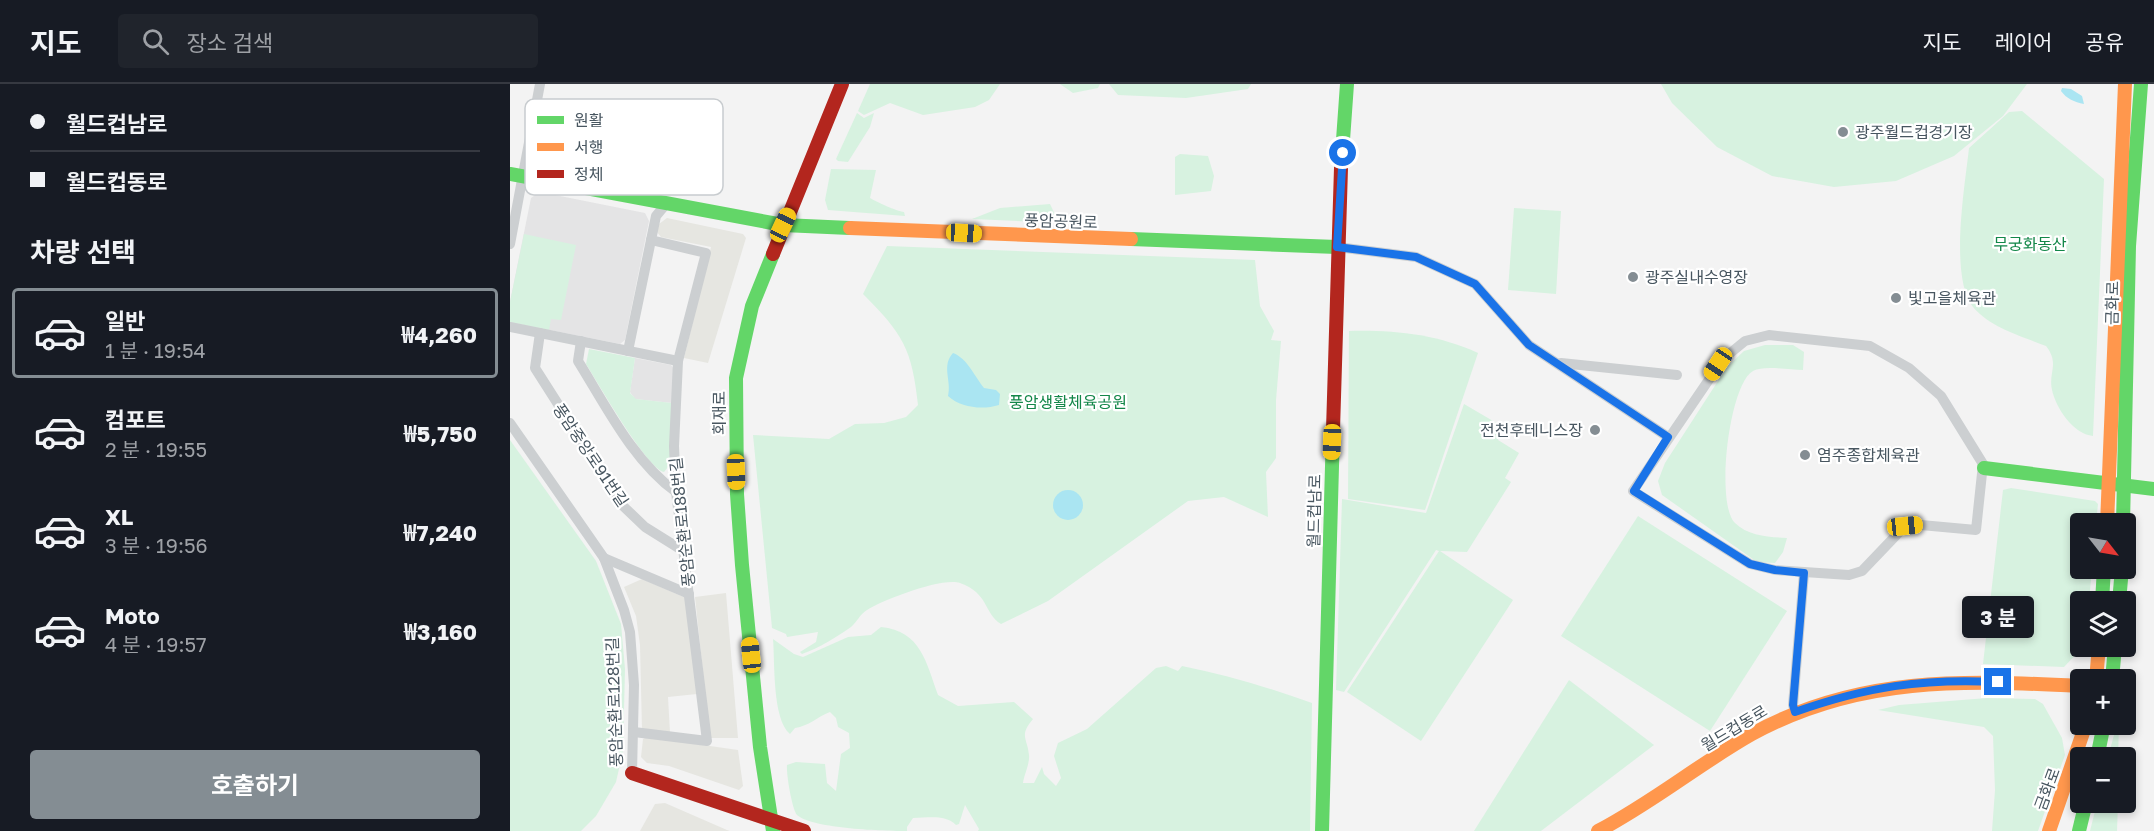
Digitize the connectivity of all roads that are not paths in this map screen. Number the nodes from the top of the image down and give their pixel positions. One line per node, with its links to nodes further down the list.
1 (540, 84): 6 (street)
2 (842, 84): 12 (street, 회재로)
3 (1347, 84): 15 (street, 월드컵남로)
4 (2125, 84): 26 (street, 금화로)
5 (2141, 84): 27 (street, 금화로)
6 (536, 99)
7 (525, 141): 8 (street)
8 (516, 175): 11 (street)
9 (619, 195): 10 (street, 풍암공원로)
10 (666, 204): 12 (street, 풍암공원로); 13 (street)
11 (513, 210): 14 (street)
12 (783, 225): 15 (street, 풍암공원로); 42 (street, 회재로)
13 (651, 240): 19 (street); 20 (street, 풍암순환로188번길)
14 (510, 244)
15 (1337, 247): 21 (street); 44 (street, 월드컵남로)
16 (510, 327): 17 (street)
17 (540, 333): 18 (street); 32 (street, 풍암중앙로91번길)
18 (581, 341): 19 (street); 29 (street)
19 (628, 351): 20 (street)
20 (678, 362): 29 (street, 풍암순환로188번길)
21 (1558, 363): 22 (street); 24 (street)
22 (1677, 375)
23 (510, 423): 33 (street, 풍암순환로128번길)
24 (1668, 437): 25 (street); 34 (street)
25 (1984, 468): 26 (street); 34 (street)
26 (2109, 484): 27 (street); 30 (street, 금화로)
27 (2124, 486): 28 (street); 31 (street, 금화로)
28 (2154, 489)
29 (676, 492): 32 (street, 풍암순환로188번길)
30 (2108, 513)
31 (2123, 513)
32 (685, 552): 35 (street, 풍암순환로188번길)
33 (604, 558): 35 (street); 38 (street, 풍암순환로128번길)
34 (1804, 573): 37 (street)
35 (689, 594): 38 (street, 풍암순환로188번길)
36 (2070, 686): 37 (street, 월드컵동로)
37 (1795, 712): 45 (street, 월드컵동로)
38 (634, 732): 40 (street, 풍암순환로128번길)
39 (2082, 735): 46 (street, 금화로)
40 (632, 773): 42 (street, 풍암순환로128번길)
41 (2083, 813): 47 (street)
42 (772, 827): 43 (street)
43 (804, 831)
44 (1322, 831)
45 (1598, 831)
46 (2049, 831)
47 (2079, 831)

